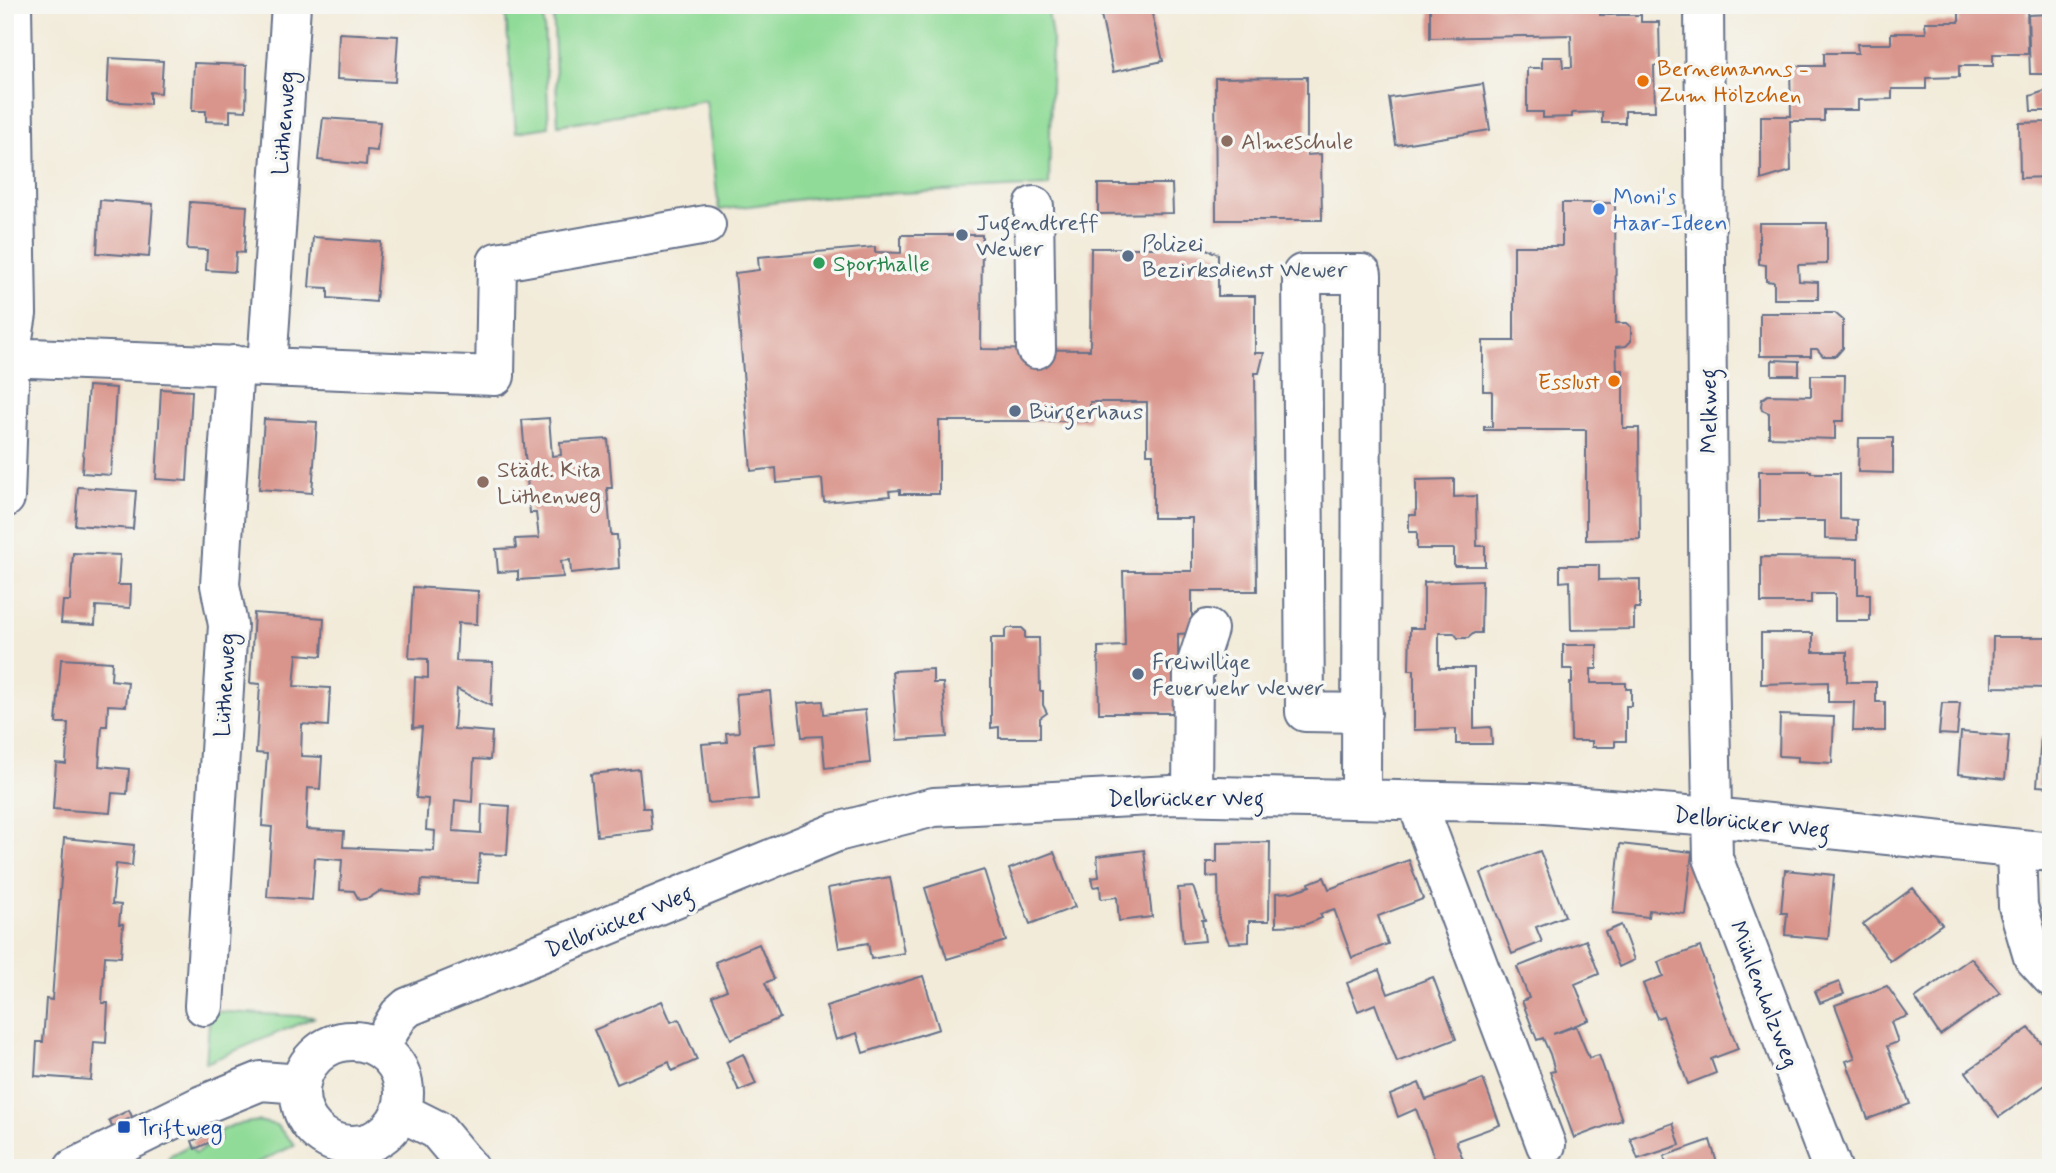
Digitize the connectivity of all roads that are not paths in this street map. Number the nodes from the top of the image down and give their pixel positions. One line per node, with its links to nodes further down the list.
1 (12, 5): 7 (street)
2 (290, 5): 8 (street, Lüthenweg)
3 (1704, 5): 15 (street, Melkweg)
4 (1034, 206): 6 (street)
5 (706, 225): 8 (street)
6 (1036, 349)
7 (8, 356): 8 (street); 9 (street)
8 (251, 366): 18 (street, Lüthenweg)
9 (5, 498)
10 (1208, 628): 12 (street)
11 (1362, 713): 11 (street); 13 (street)
12 (1192, 796): 13 (street, Delbrücker Weg); 19 (street, Delbrücker Weg)
13 (1361, 799): 14 (street, Delbrücker Weg)
14 (1422, 802): 15 (street, Delbrücker Weg); 22 (street)
15 (1712, 817): 16 (street, Delbrücker Weg); 25 (street, Mühlenholzweg)
16 (2033, 851): 17 (street)
17 (2051, 977)
18 (204, 1006)
19 (379, 1048): 20 (street); 21 (street)
20 (301, 1084): 21 (street); 23 (street)
21 (401, 1112): 24 (street)
22 (1546, 1145)
23 (75, 1168)
24 (469, 1168)
25 (1832, 1168)

